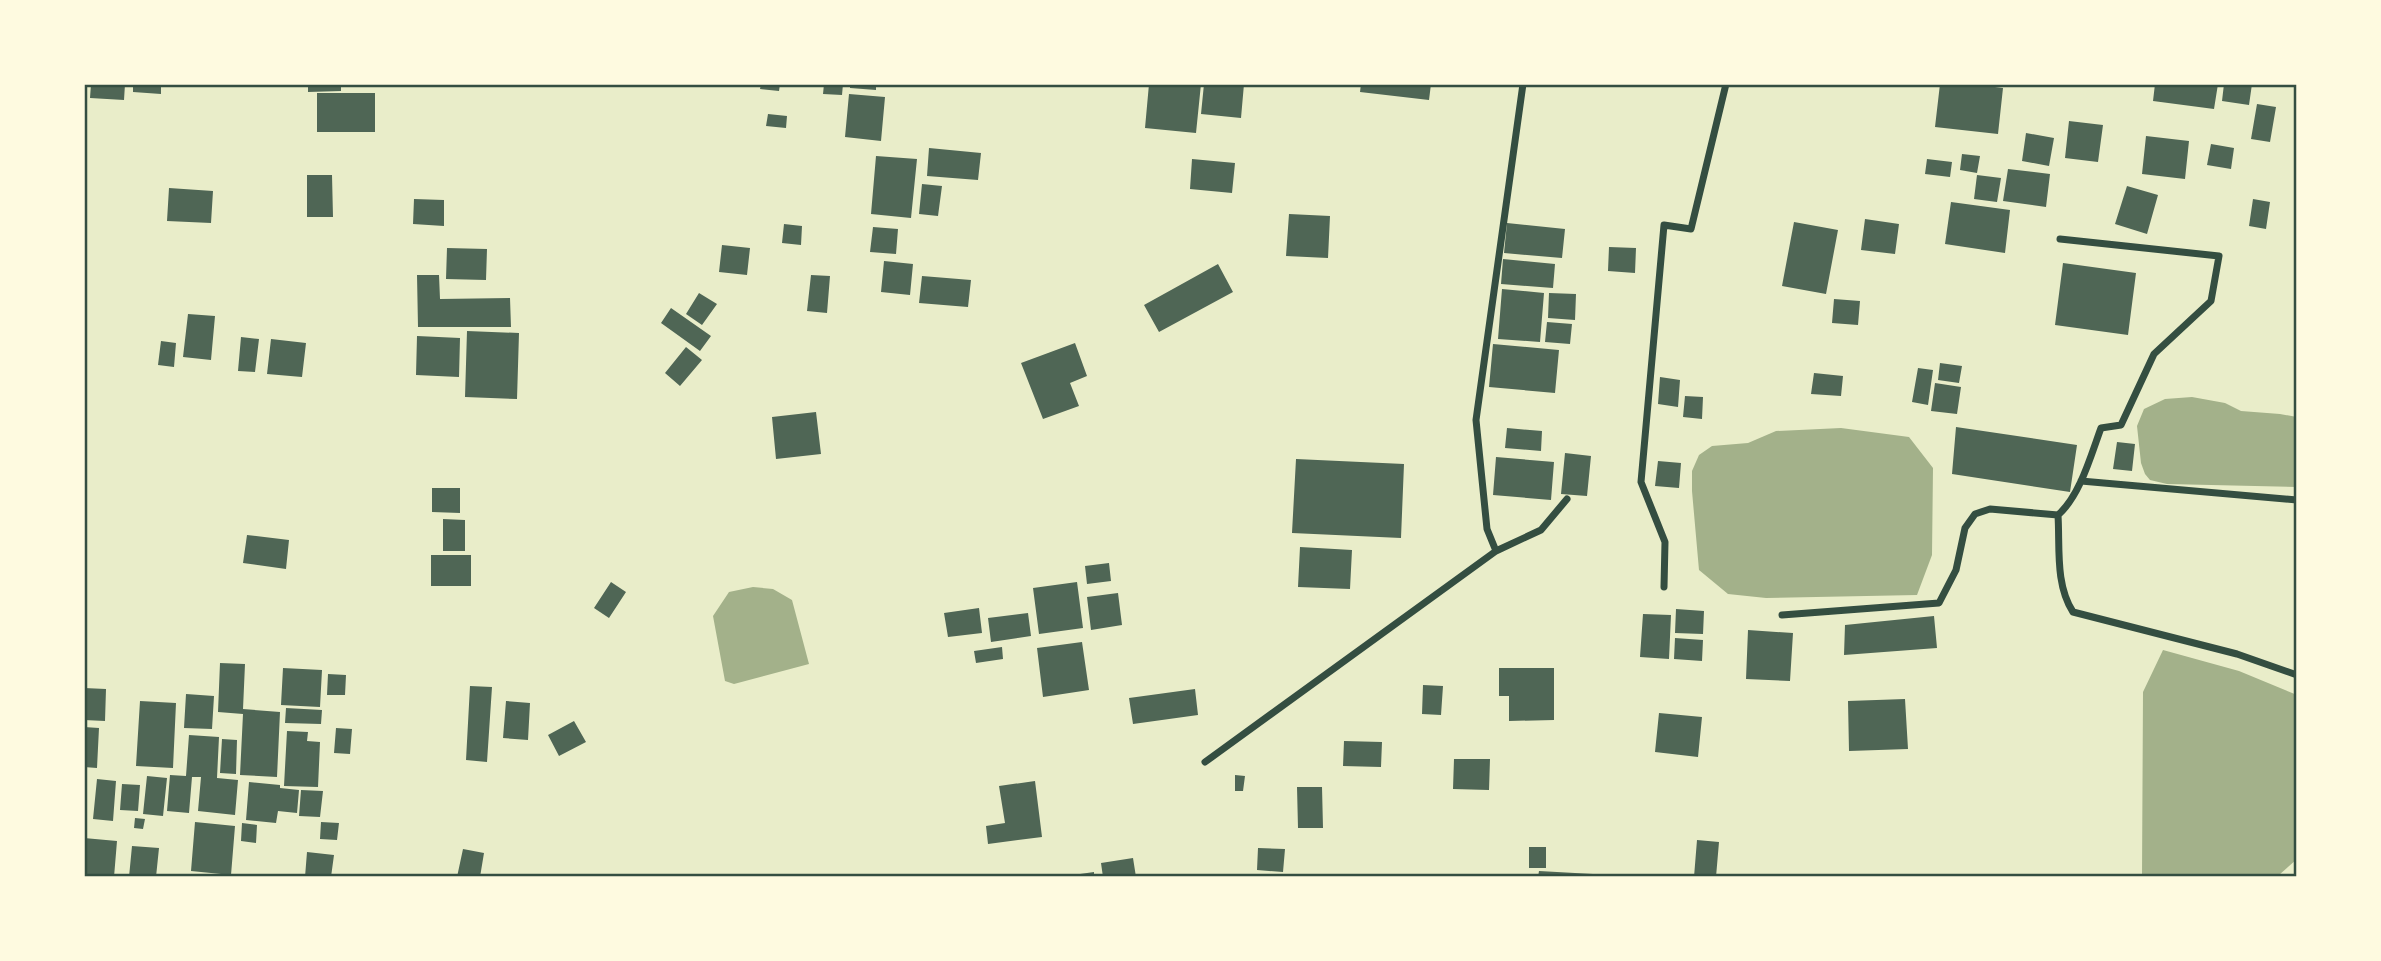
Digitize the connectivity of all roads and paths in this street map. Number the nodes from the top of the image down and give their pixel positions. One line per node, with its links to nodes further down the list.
1 (1523, 84): 8 (street)
2 (1726, 84): 9 (street)
3 (2060, 239): 4 (street)
4 (2081, 481): 6 (street); 7 (street)
5 (1567, 499): 8 (street)
6 (2297, 500)
7 (2058, 515): 10 (street); 11 (street)
8 (1496, 551): 12 (street)
9 (1664, 587)
10 (1782, 615)
11 (2297, 675)
12 (1205, 762)

